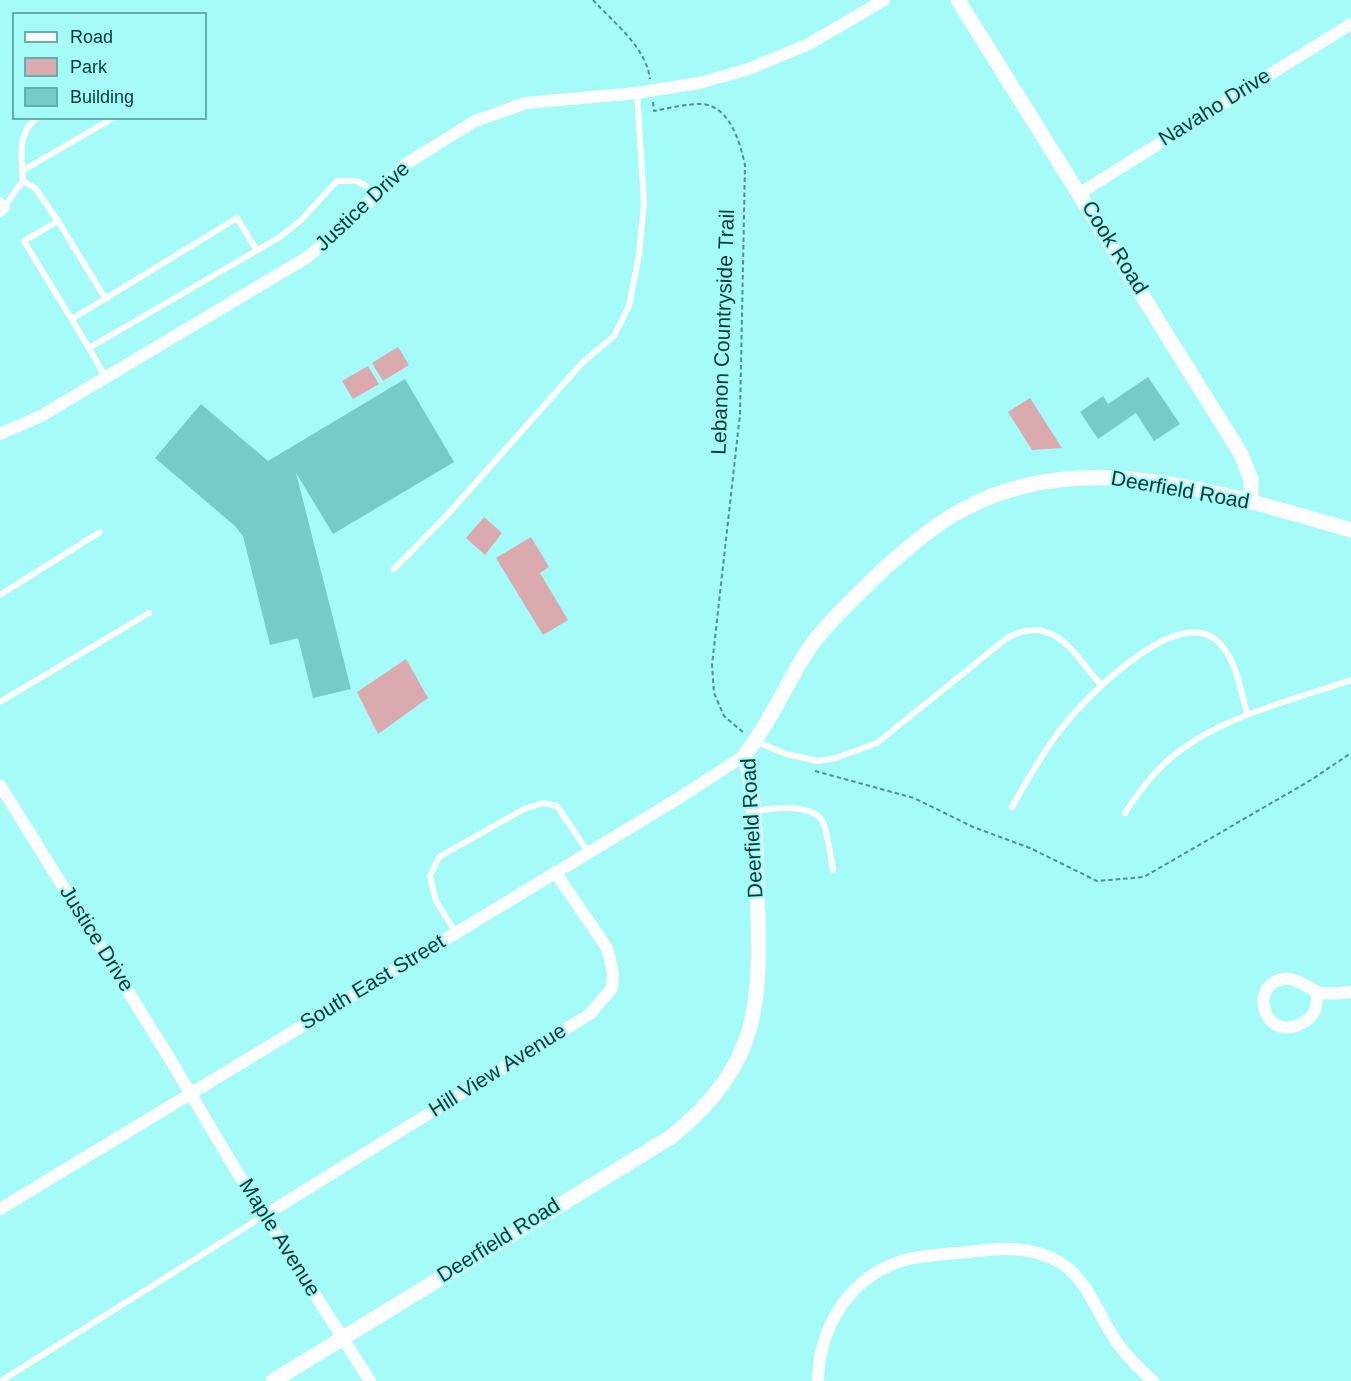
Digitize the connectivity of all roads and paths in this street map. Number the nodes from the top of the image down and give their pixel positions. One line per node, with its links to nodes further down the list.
1 (593, 0): 5 (path, Lebanon Countryside Trail)
2 (884, 0): 5 (street, Justice Drive)
3 (958, 0): 12 (street, Cook Road)
4 (1351, 24): 12 (street, Navaho Drive)
5 (651, 90): 6 (street, Justice Drive); 31 (path, Lebanon Countryside Trail)
6 (637, 93): 11 (street, Justice Drive); 24 (lane)
7 (34, 120): 9 (lane)
8 (109, 120): 9 (lane)
9 (22, 171): 10 (lane)
10 (23, 180): 13 (lane); 14 (lane)
11 (377, 192): 15 (lane); 19 (street, Justice Drive)
12 (1080, 193): 21 (street, Cook Road)
13 (1, 206)
14 (58, 221): 16 (lane); 17 (lane)
15 (257, 251): 16 (lane); 18 (lane)
16 (105, 298): 17 (lane)
17 (72, 319): 18 (lane)
18 (89, 348): 19 (lane)
19 (106, 378): 20 (street, Justice Drive)
20 (0, 434)
21 (1251, 503): 22 (street, Deerfield Road); 31 (street, Deerfield Road)
22 (1351, 530)
23 (100, 532): 25 (lane)
24 (394, 569)
25 (0, 595)
26 (149, 613): 29 (lane)
27 (1351, 680): 30 (lane)
28 (1101, 685): 30 (lane); 31 (lane); 36 (lane)
29 (0, 702)
30 (1247, 713): 38 (lane)
31 (754, 741): 33 (street, Deerfield Road)
32 (1351, 753): 34 (path)
33 (745, 755): 37 (street, Deerfield Road); 39 (street, South East Street)
34 (812, 770)
35 (0, 785): 45 (street, Justice Drive)
36 (1012, 807)
37 (755, 811): 40 (lane); 48 (street, Deerfield Road)
38 (1125, 813)
39 (588, 852): 41 (street, South East Street); 42 (lane)
40 (833, 870)
41 (555, 872): 42 (street, South East Street); 47 (street, Hill View Avenue)
42 (456, 933): 45 (street, South East Street)
43 (1318, 992): 43 (street); 44 (street)
44 (1351, 992)
45 (191, 1094): 46 (street, South East Street); 47 (street, Maple Avenue)
46 (0, 1209)
47 (265, 1215): 48 (street, Maple Avenue); 49 (lane)
48 (342, 1338): 50 (street, Deerfield Road); 51 (street, Maple Avenue)
49 (1, 1381)
50 (273, 1381)
51 (370, 1381)
52 (818, 1381): 53 (street)
53 (1153, 1381)

